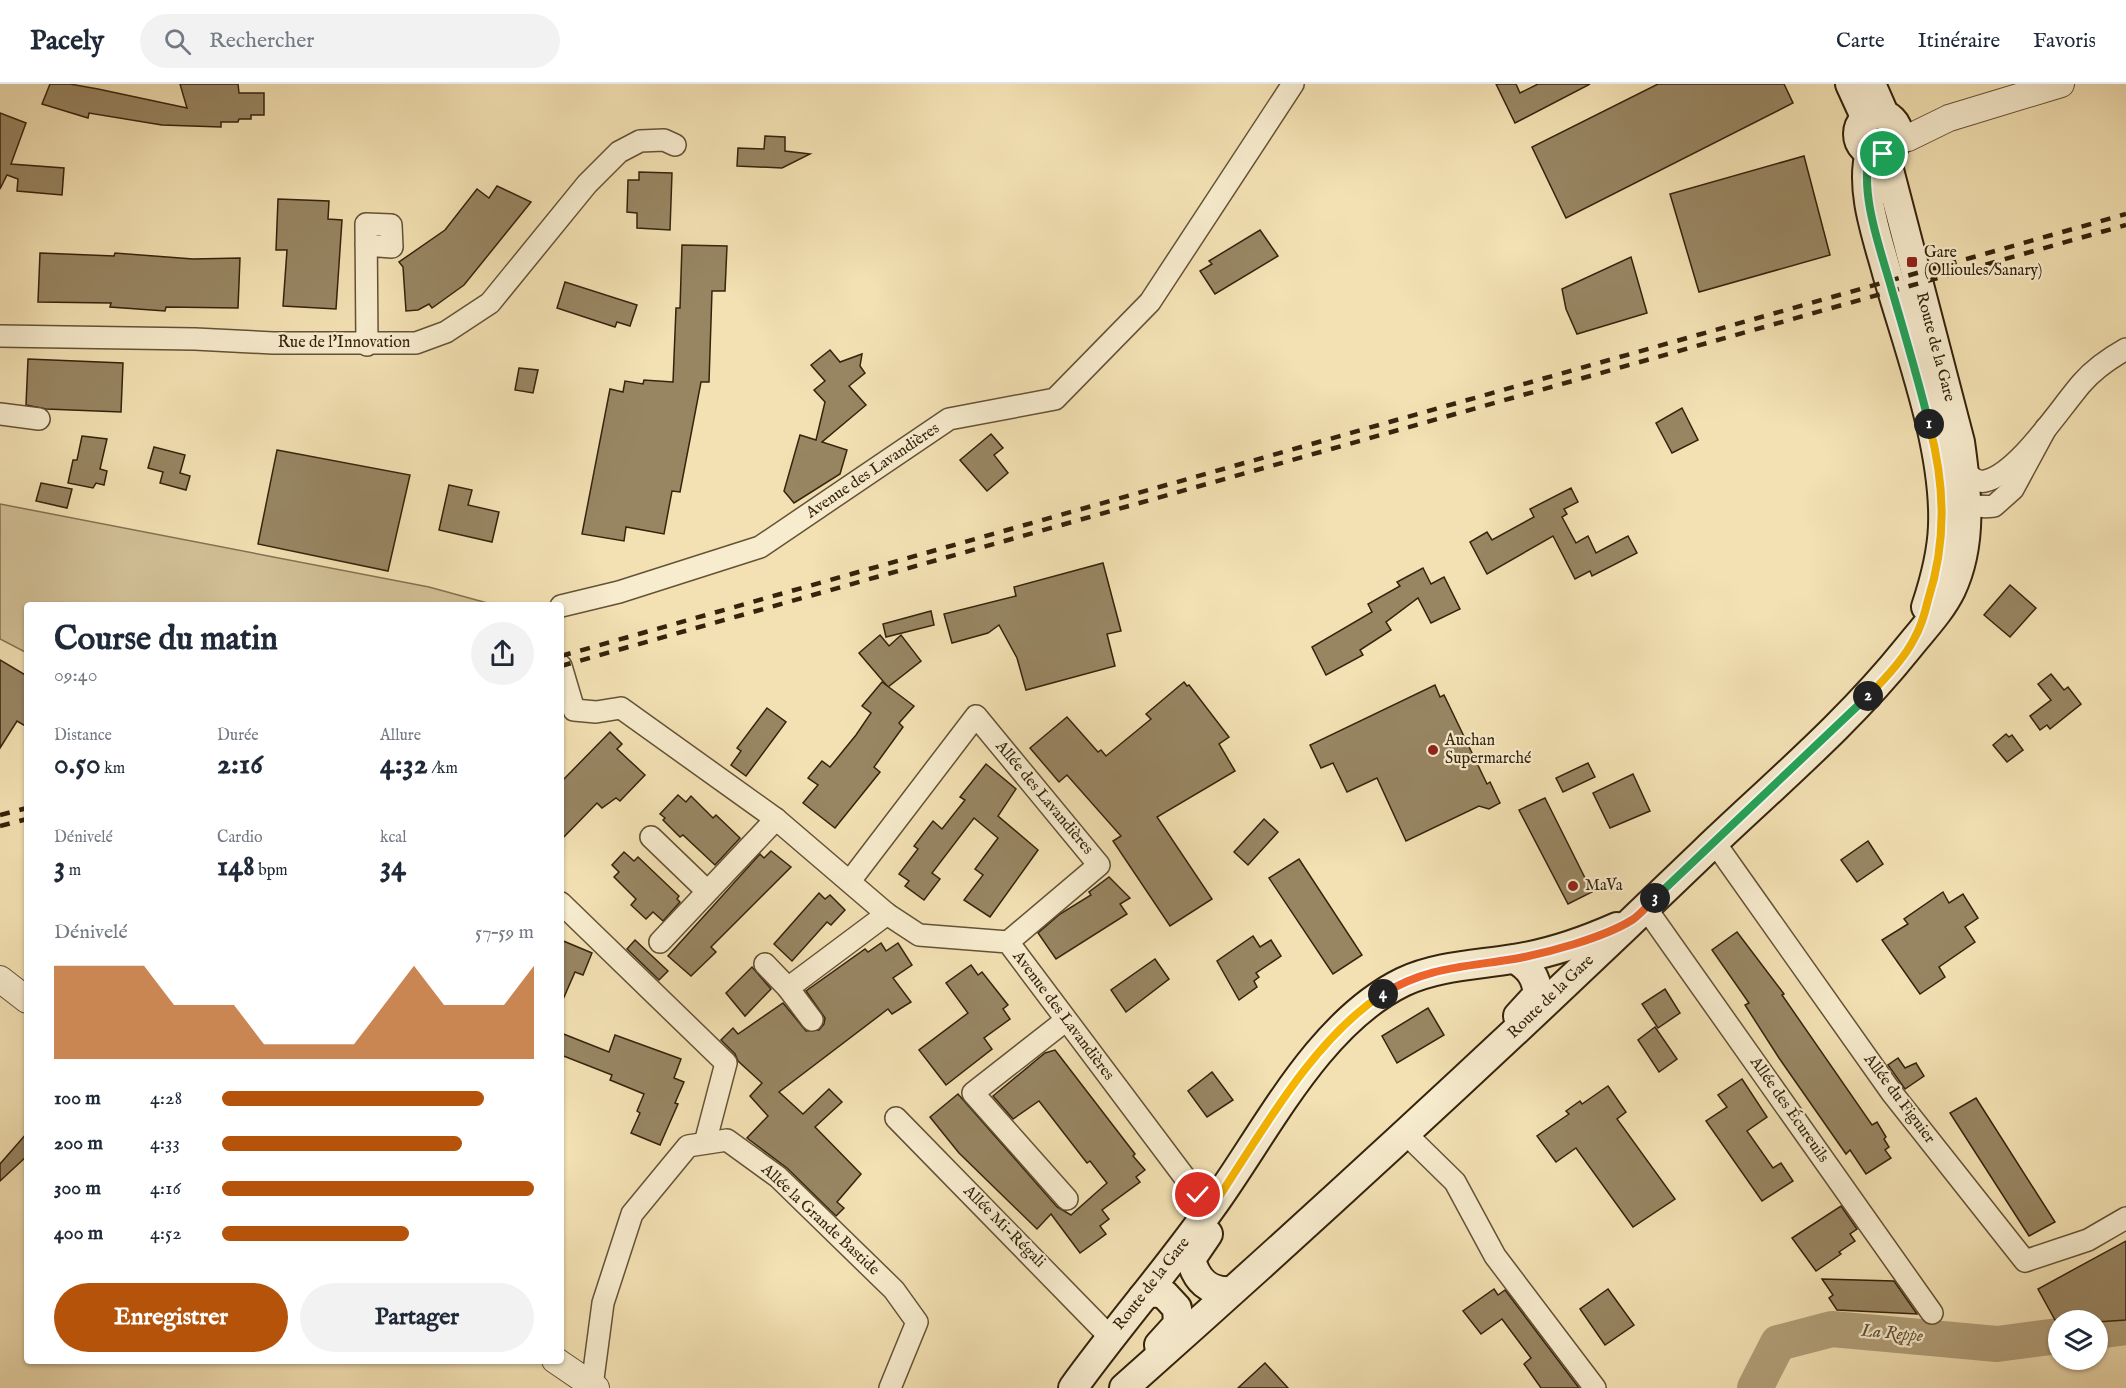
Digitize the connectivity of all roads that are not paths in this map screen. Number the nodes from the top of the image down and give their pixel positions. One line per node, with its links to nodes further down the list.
1 (1293, 84): 14 (street, Avenue des Lavandières)
2 (1850, 84): 5 (main road)
3 (1871, 84): 5 (main road)
4 (2061, 84): 5 (street)
5 (1884, 133): 13 (main road, Route de la Gare); 13 (main road, Route de la Gare)
6 (675, 146): 9 (street, Rue de l'Innovation)
7 (366, 245): 9 (street)
8 (0, 336): 9 (street, Rue de l'Innovation)
9 (367, 345)
10 (2126, 350): 13 (street)
11 (0, 414): 12 (street)
12 (39, 419)
13 (1969, 497): 15 (main road, Route de la Gare); 15 (main road, Route de la Gare)
14 (564, 605)
15 (1914, 639): 19 (main road, Route de la Gare)
16 (564, 676): 17 (street, Avenue des Lavandières)
17 (776, 819): 20 (street, Avenue des Lavandières); 21 (street)
18 (651, 837): 21 (street)
19 (1715, 843): 24 (main road, Route de la Gare); 40 (street, Allée du Figuier)
20 (850, 881): 23 (street, Avenue des Lavandières); 26 (street, Allée des Lavandières)
21 (707, 891): 25 (street)
22 (564, 906): 37 (street)
23 (887, 914): 26 (street, Avenue des Lavandières); 30 (street)
24 (1639, 914): 27 (main road, Route de la Gare); 34 (main road, Route de la Gare); 43 (street, Allée des Écureuils)
25 (660, 942)
26 (1008, 942): 33 (street, Avenue des Lavandières)
27 (1515, 959): 34 (main road); 39 (main road, Route de la Gare)
28 (765, 964): 30 (street)
29 (0, 979): 31 (street)
30 (788, 988): 32 (street)
31 (24, 998)
32 (812, 1020)
33 (1065, 1021): 38 (street); 39 (street, Avenue des Lavandières)
34 (1481, 1064): 36 (main road, Route de la Gare)
35 (896, 1118): 44 (street, Allée Mi-Régali)
36 (1406, 1134): 41 (main road, Route de la Gare); 52 (street)
37 (705, 1143): 47 (street); 48 (street, Allée la Grande Bastide)
38 (1067, 1199)
39 (1211, 1209): 41 (main road); 42 (main road, Route de la Gare)
40 (2126, 1218)
41 (1231, 1291): 45 (main road, Route de la Gare)
42 (1143, 1297): 44 (main road, Route de la Gare); 45 (main road)
43 (1932, 1313)
44 (1104, 1346): 49 (main road, Route de la Gare); 50 (main road)
45 (1157, 1359): 51 (main road, Route de la Gare)
46 (561, 1364): 47 (street)
47 (594, 1387)
48 (890, 1388)
49 (1073, 1388)
50 (1083, 1388)
51 (1124, 1388)
52 (1595, 1388)

